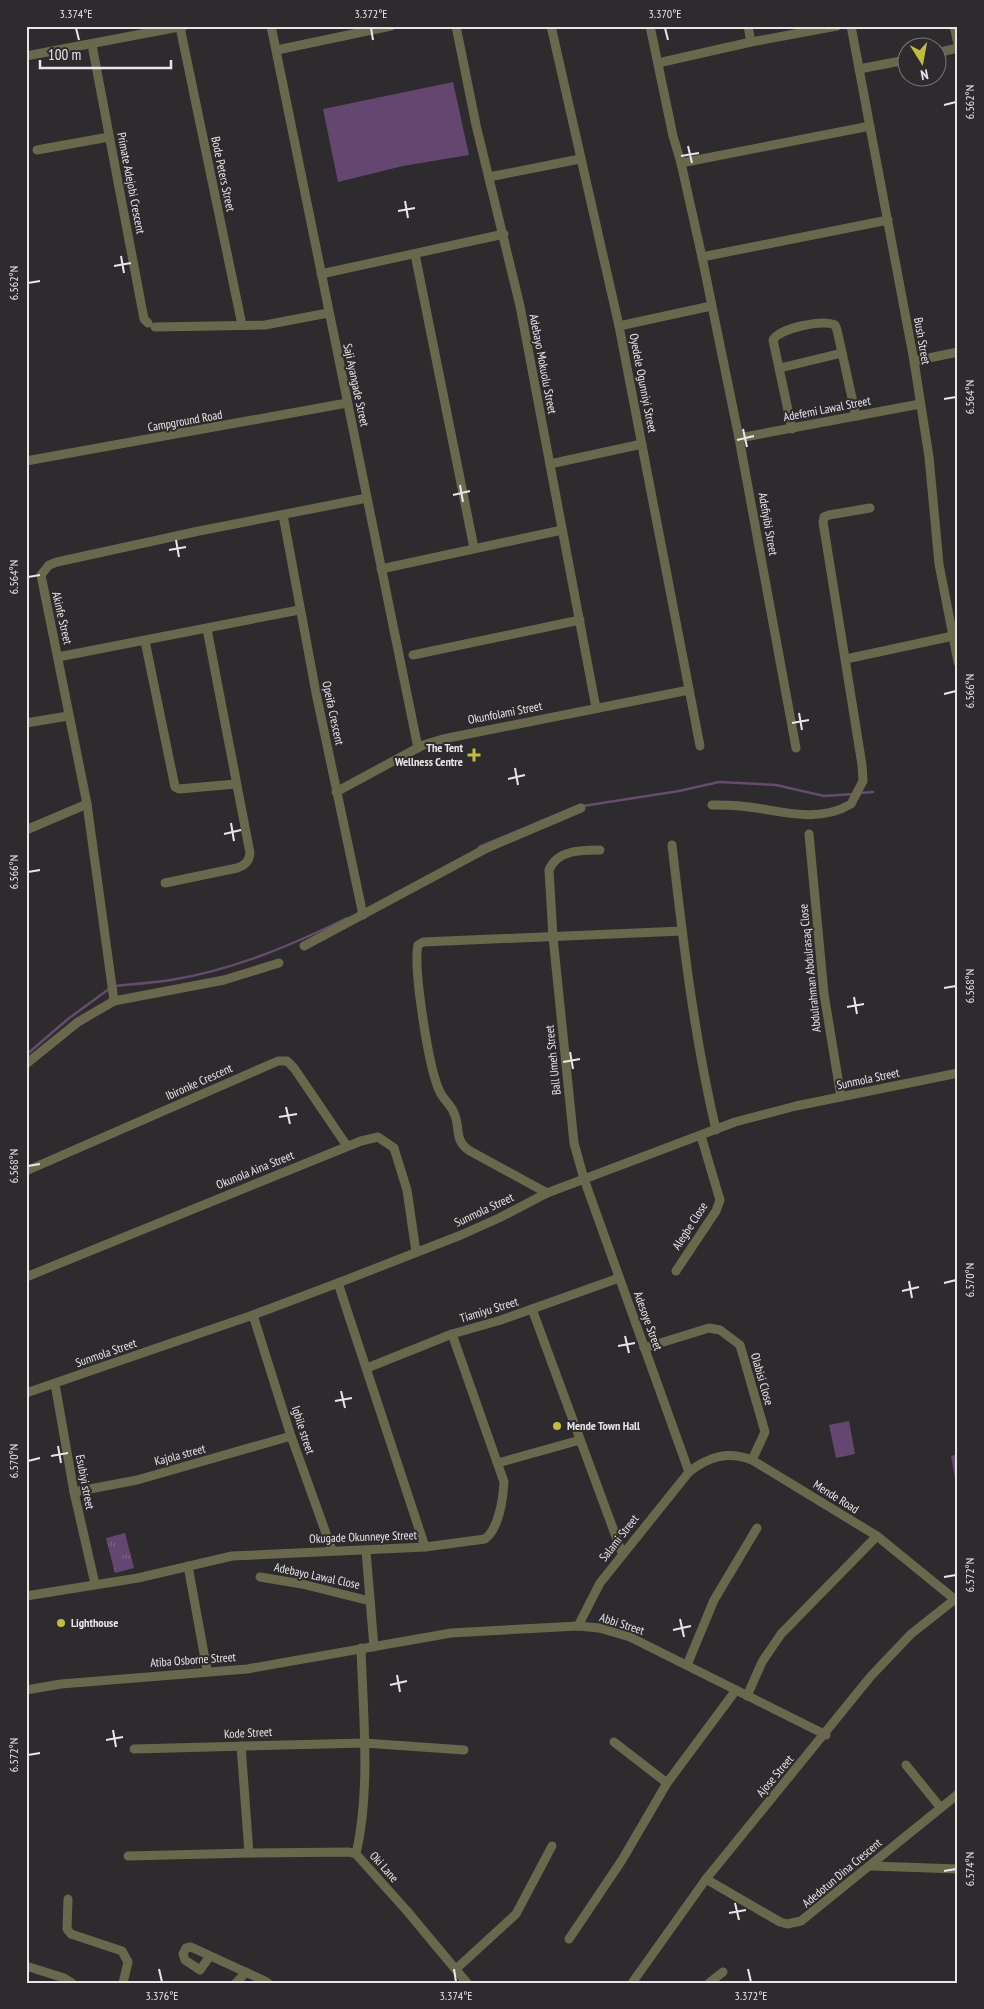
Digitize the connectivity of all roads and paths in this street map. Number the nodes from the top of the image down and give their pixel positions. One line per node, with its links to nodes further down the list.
1 (271, 26): 15 (street, Saji Ayangade Street)
2 (391, 26): 11 (street)
3 (456, 26): 25 (street, Adebayo Mokuolu Street)
4 (551, 26): 23 (street, Oyedele Ogunniyi Street)
5 (650, 26): 18 (street, Adefiyibi Street)
6 (748, 26): 12 (street)
7 (837, 26): 12 (street)
8 (851, 26): 19 (street, Bush Street)
9 (954, 26): 13 (street)
10 (182, 27): 14 (street); 33 (street, Bode Peters Street)
11 (367, 29): 15 (street)
12 (751, 42): 18 (street)
13 (958, 44)
14 (92, 45): 16 (street); 21 (street, Primate Adejobi Crescent)
15 (277, 50): 30 (street, Saji Ayangade Street)
16 (26, 56)
17 (896, 62): 19 (street)
18 (658, 63): 24 (street, Adefiyibi Street)
19 (859, 69): 20 (street, Bush Street)
20 (870, 126): 24 (street); 26 (street, Bush Street)
21 (109, 137): 22 (street); 33 (street, Primate Adejobi Crescent)
22 (37, 150)
23 (580, 159): 25 (street); 34 (street, Oyedele Ogunniyi Street)
24 (681, 162): 29 (street, Adefiyibi Street)
25 (489, 177): 27 (street, Adebayo Mokuolu Street)
26 (888, 220): 29 (street); 37 (street, Bush Street)
27 (504, 234): 28 (street); 46 (street, Adebayo Mokuolu Street)
28 (415, 254): 30 (street); 51 (street)
29 (702, 257): 31 (street, Adefiyibi Street)
30 (321, 274): 32 (street, Saji Ayangade Street)
31 (711, 306): 34 (street); 43 (street, Adefiyibi Street)
32 (328, 313): 33 (street); 39 (street, Saji Ayangade Street)
33 (242, 325)
34 (619, 326): 44 (street, Oyedele Ogunniyi Street)
35 (958, 352): 37 (street)
36 (842, 353): 38 (street); 38 (street); 41 (street)
37 (914, 361): 40 (street, Bush Street)
38 (780, 368): 42 (street)
39 (347, 403): 45 (street, Campground Road); 47 (street, Saji Ayangade Street)
40 (920, 404): 41 (street, Adefemi Lawal Street); 56 (street, Bush Street)
41 (856, 416): 42 (street, Adefemi Lawal Street)
42 (792, 428): 43 (street, Adefemi Lawal Street)
43 (739, 438): 68 (street, Adefiyibi Street)
44 (642, 444): 46 (street); 62 (street, Oyedele Ogunniyi Street)
45 (26, 461)
46 (550, 464): 50 (street, Adebayo Mokuolu Street)
47 (367, 498): 49 (street, Akinfe Street); 52 (street, Saji Ayangade Street)
48 (870, 508): 60 (street)
49 (283, 516): 53 (street, Opeifa Crescent); 59 (street, Akinfe Street)
50 (562, 530): 51 (street); 54 (street, Adebayo Mokuolu Street)
51 (474, 548): 52 (street)
52 (381, 569): 67 (street, Saji Ayangade Street)
53 (299, 610): 55 (street); 70 (street, Opeifa Crescent)
54 (580, 620): 58 (street); 63 (street, Adebayo Mokuolu Street)
55 (207, 629): 57 (street); 69 (street)
56 (952, 636): 60 (street); 61 (street, Bush Street)
57 (145, 641): 59 (street); 69 (street)
58 (414, 655)
59 (58, 657): 64 (street, Akinfe Street)
60 (846, 659): 72 (street)
61 (958, 662)
62 (690, 690): 63 (street, Okunfolami Street); 66 (street, Oyedele Ogunniyi Street)
63 (596, 708): 67 (street, Okunfolami Street)
64 (68, 716): 65 (street); 71 (street, Akinfe Street)
65 (26, 723)
66 (700, 746)
67 (418, 748): 70 (street, Okunfolami Street)
68 (796, 748)
69 (236, 784): 78 (street)
70 (336, 792): 79 (street, Opeifa Crescent)
71 (87, 804): 74 (street); 84 (street, Akinfe Street)
72 (712, 805)
73 (581, 808): 79 (street)
74 (26, 830)
75 (809, 834): 87 (street, Abdulrahman Abdulrasaq Close)
76 (672, 845): 80 (street)
77 (600, 850): 81 (street, Ball Umeh Street)
78 (165, 882)
79 (362, 912): 82 (street)
80 (682, 931): 81 (street); 88 (street)
81 (553, 937): 92 (street, Ball Umeh Street); 93 (street)
82 (304, 946)
83 (279, 963): 84 (street)
84 (112, 994): 85 (street)
85 (26, 1064)
86 (958, 1073): 87 (street, Sunmola Street)
87 (841, 1098): 88 (street, Sunmola Street)
88 (716, 1130): 89 (street, Sunmola Street)
89 (701, 1136): 92 (street, Sunmola Street); 95 (street, Alegbe Close)
90 (347, 1146): 91 (street, Ibironke Crescent); 94 (street, Okunola Aina Street); 96 (street, Okunola Aina Street)
91 (26, 1171)
92 (584, 1179): 93 (street, Sunmola Street); 97 (street, Adesoye Street)
93 (547, 1193): 94 (street, Sunmola Street)
94 (416, 1252): 98 (street, Sunmola Street)
95 (676, 1271)
96 (26, 1277)
97 (619, 1278): 99 (street, Tiamiyu Street); 102 (street, Adesoye Street)
98 (338, 1284): 100 (street, Sunmola Street); 103 (street)
99 (532, 1309): 101 (street, Tiamiyu Street); 107 (street)
100 (253, 1315): 104 (street, Sunmola Street); 106 (street, Igbile street)
101 (452, 1334): 103 (street, Tiamiyu Street); 109 (street, Okugade Okunneye Street)
102 (644, 1348): 108 (street, Olabisi Close); 110 (street, Adesoye Street)
103 (367, 1368): 114 (street)
104 (55, 1384): 105 (street, Sunmola Street); 111 (street, Esubiyi street)
105 (26, 1393)
106 (291, 1436): 111 (street, Kajola street); 115 (street, Igbile street)
107 (580, 1440): 109 (street); 117 (street)
108 (752, 1460): 110 (street, Mende Road); 113 (street, Mende Road)
109 (498, 1463): 114 (street, Okugade Okunneye Street)
110 (689, 1472): 117 (street, Salami Street)
111 (74, 1492): 120 (street, Esubiyi street)
112 (757, 1528): 127 (street)
113 (877, 1536): 123 (street, Mende Road); 131 (street)
114 (425, 1547): 116 (street, Okugade Okunneye Street)
115 (332, 1550): 116 (street, Okugade Okunneye Street); 118 (street, Okugade Okunneye Street)
116 (366, 1551): 122 (street)
117 (622, 1553): 124 (street, Salami Street)
118 (188, 1566): 120 (street, Okugade Okunneye Street); 128 (street)
119 (260, 1577): 122 (street, Adebayo Lawal Close)
120 (95, 1584): 121 (street, Okugade Okunneye Street)
121 (26, 1596)
122 (370, 1601): 125 (street)
123 (956, 1601): 132 (street, Ajose Street)
124 (578, 1626): 125 (street, Abbi Street); 127 (street, Abbi Street)
125 (374, 1647): 126 (street, Abbi Street)
126 (361, 1648): 128 (street, Atiba Osborne Street); 134 (street, Oki Lane)
127 (687, 1665): 130 (street, Abbi Street)
128 (207, 1670): 129 (street, Atiba Osborne Street)
129 (26, 1690)
130 (736, 1690): 131 (street, Abbi Street); 139 (street)
131 (747, 1696): 132 (street, Abbi Street)
132 (826, 1735): 148 (street, Ajose Street)
133 (614, 1742): 139 (street)
134 (364, 1743): 135 (street, Kode Street); 137 (street, Kode Street); 144 (street, Oki Lane)
135 (241, 1746): 136 (street, Kode Street); 143 (street)
136 (134, 1749)
137 (464, 1750)
138 (906, 1765): 141 (street)
139 (667, 1783): 150 (street)
140 (958, 1794): 141 (street, Adedotun Dina Crescent)
141 (940, 1807): 146 (street, Adedotun Dina Crescent)
142 (552, 1846): 153 (street)
143 (249, 1853): 144 (street); 145 (street)
144 (356, 1854): 153 (street, Oki Lane)
145 (128, 1856)
146 (872, 1866): 147 (street); 148 (street, Adedotun Dina Crescent)
147 (958, 1869)
148 (706, 1879): 161 (street, Ajose Street)
149 (68, 1899): 157 (street)
150 (569, 1938)
151 (210, 1956): 154 (street)
152 (26, 1966): 156 (street)
153 (456, 1969): 160 (street, Oki Lane)
154 (246, 1972): 158 (street); 159 (street)
155 (723, 1972): 162 (street)
156 (72, 1983)
157 (123, 1983)
158 (236, 1983)
159 (268, 1983)
160 (467, 1983)
161 (632, 1983)
162 (709, 1983)

